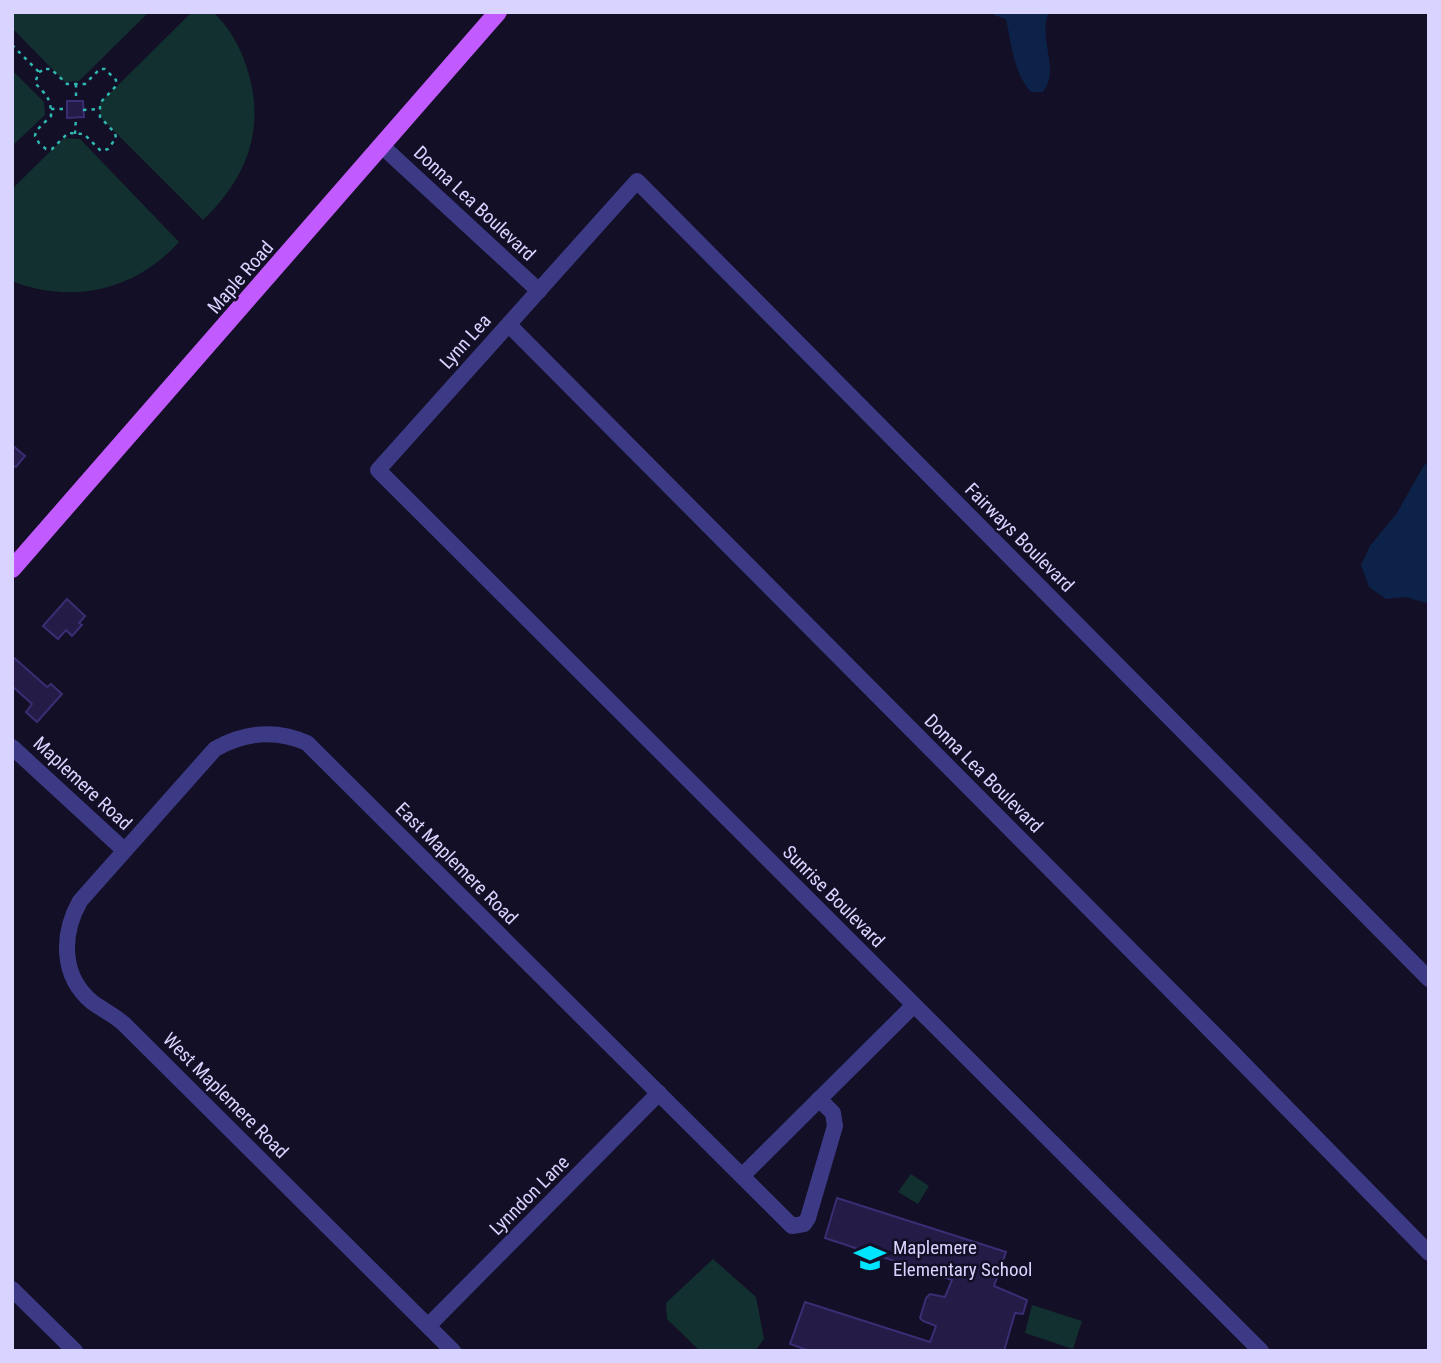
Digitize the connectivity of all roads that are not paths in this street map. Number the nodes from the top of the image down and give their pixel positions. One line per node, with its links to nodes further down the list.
1 (498, 12): 2 (main road, Maple Road)
2 (383, 147): 4 (street, Donna Lea Boulevard); 7 (main road, Maple Road)
3 (584, 240): 4 (street, Lynn Lea); 10 (street, Fairways Boulevard)
4 (539, 291): 5 (street, Lynn Lea)
5 (509, 325): 6 (street, Lynn Lea); 15 (street, Donna Lea Boulevard)
6 (378, 470): 11 (street, Sunrise Boulevard)
7 (12, 569)
8 (12, 747): 9 (street, Maplemere Road)
9 (124, 850): 12 (street, East Maplemere Road); 17 (street, West Maplemere Road)
10 (1429, 979)
11 (914, 1005): 13 (street); 20 (street, Sunrise Boulevard)
12 (659, 1093): 14 (street, East Maplemere Road); 17 (street, Lynndon Lane)
13 (819, 1099): 14 (street); 14 (street, East Maplemere Road)
14 (742, 1176)
15 (1429, 1253)
16 (12, 1289): 18 (street)
17 (428, 1326): 19 (street, West Maplemere Road)
18 (75, 1351)
19 (453, 1351)
20 (1261, 1351)

